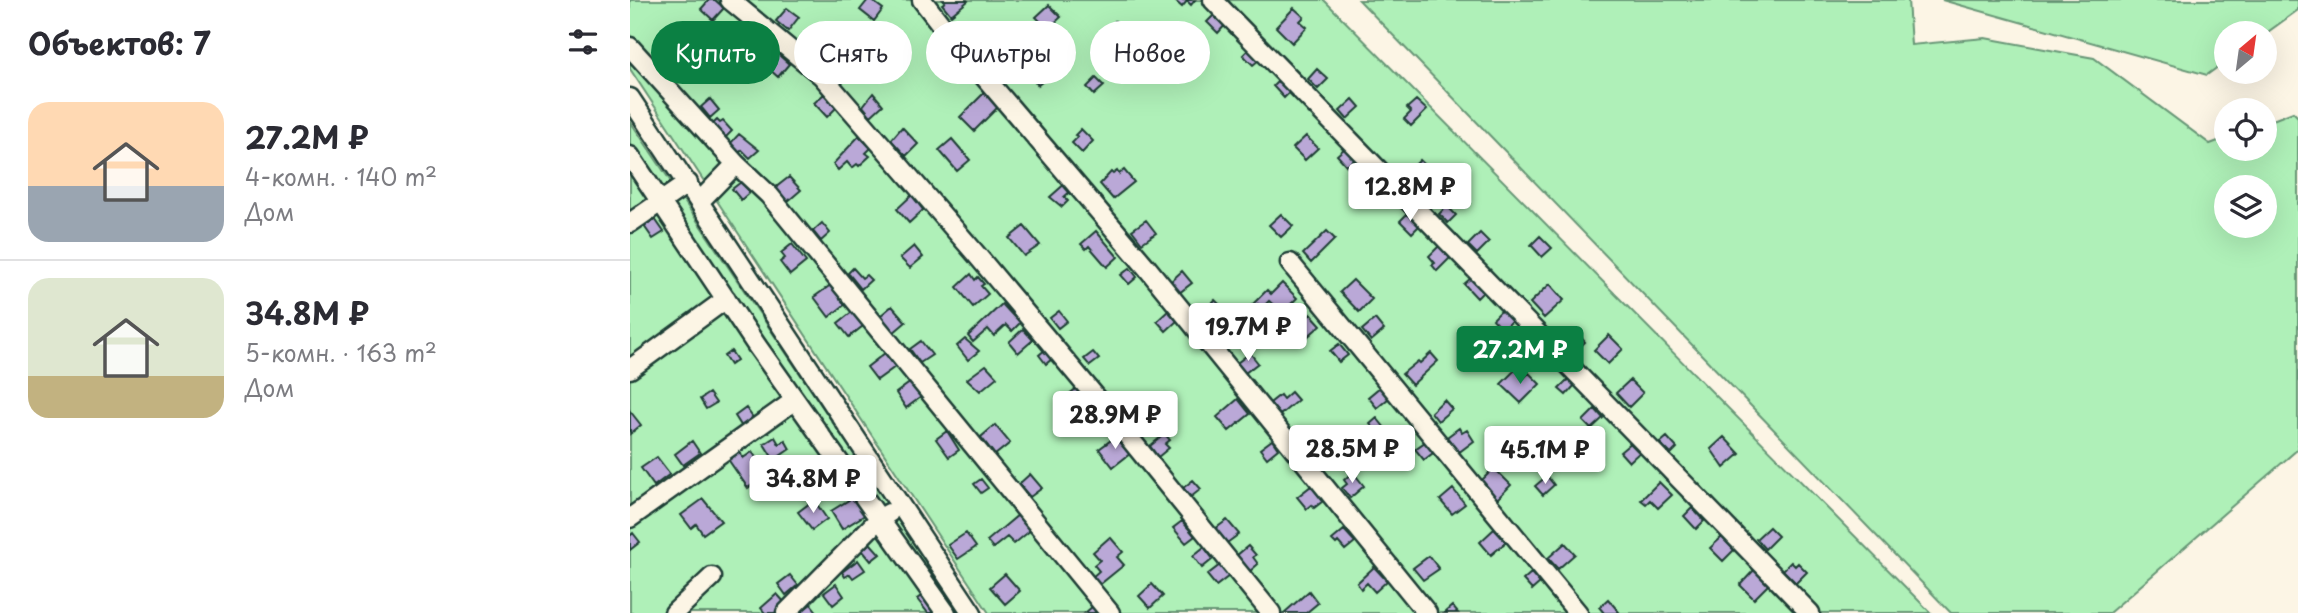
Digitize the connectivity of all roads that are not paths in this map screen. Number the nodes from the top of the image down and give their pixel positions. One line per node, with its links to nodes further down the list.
1 (730, 0): 25 (street)
2 (922, 0): 26 (street)
3 (1213, 0): 28 (street)
4 (630, 47): 7 (street)
5 (630, 98): 8 (street)
6 (630, 156): 9 (street)
7 (736, 164): 10 (street); 24 (street)
8 (688, 183): 9 (street); 10 (street)
9 (661, 201): 11 (street); 13 (street)
10 (700, 201): 16 (street)
11 (630, 223)
12 (1290, 263): 27 (street)
13 (726, 299): 14 (street); 15 (street)
14 (630, 369)
15 (795, 400): 17 (street); 18 (street)
16 (901, 507): 18 (street); 23 (street)
17 (630, 518)
18 (880, 518): 21 (street); 22 (street)
19 (712, 577): 20 (street)
20 (674, 613)
21 (786, 613)
22 (946, 613)
23 (972, 613)
24 (1110, 613)
25 (1270, 613)
26 (1427, 613)
27 (1578, 613)
28 (1810, 613)

